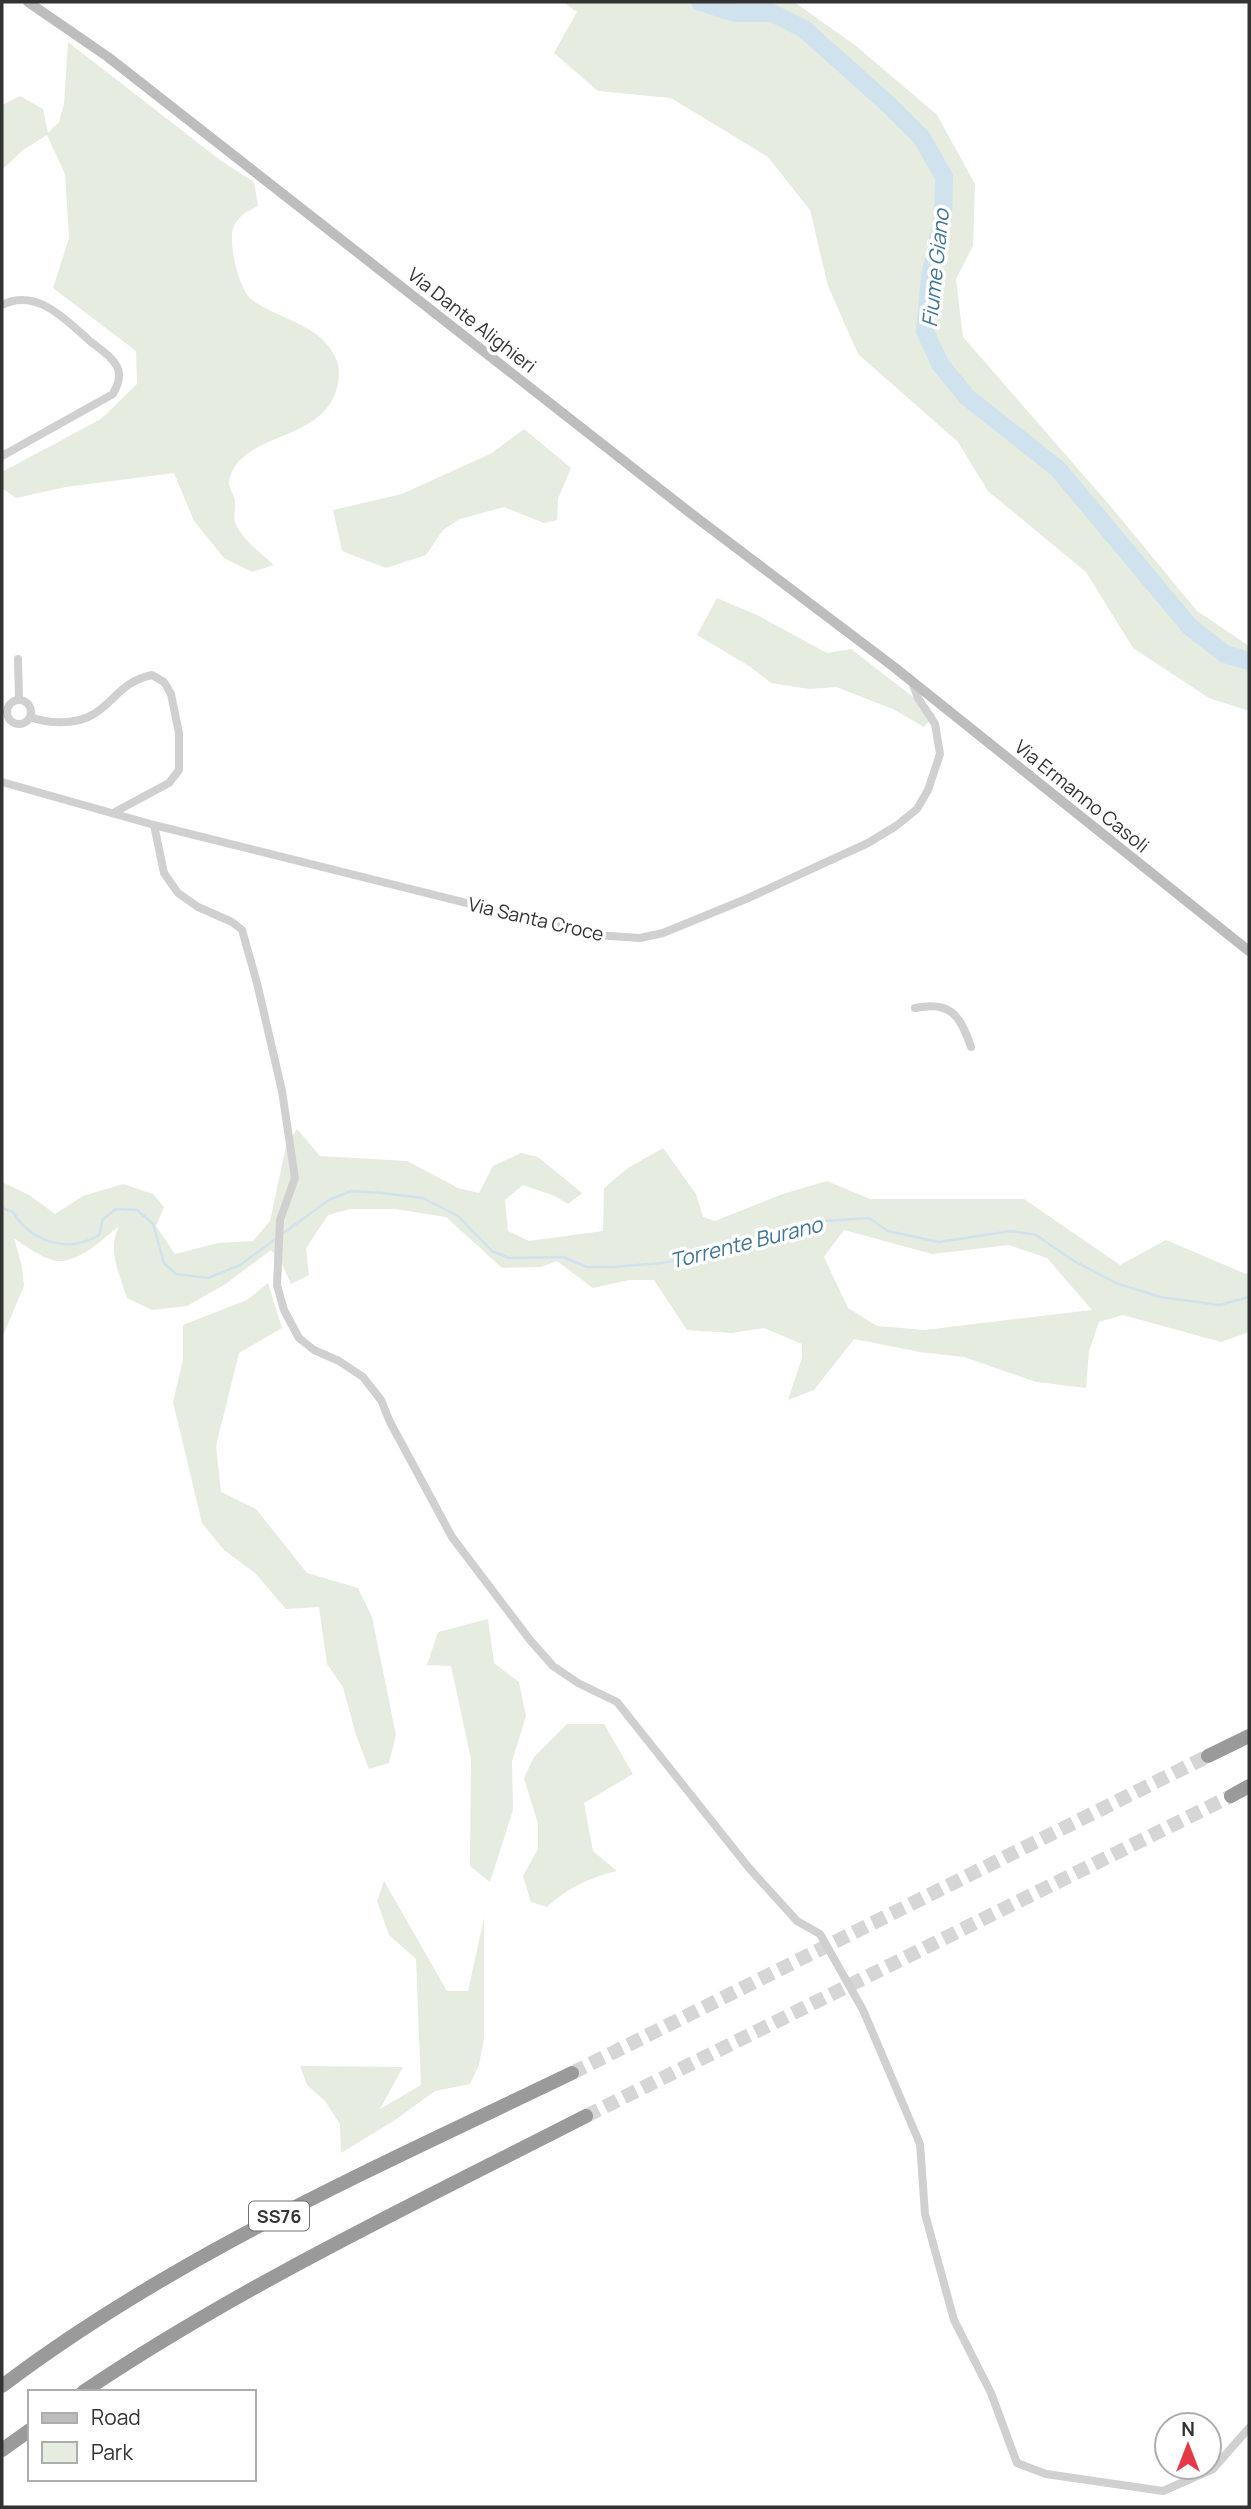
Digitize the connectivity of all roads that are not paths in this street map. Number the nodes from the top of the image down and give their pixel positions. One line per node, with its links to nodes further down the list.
1 (28, 2): 5 (main road, Via Dante Alighieri)
2 (2, 305): 3 (street)
3 (2, 456)
4 (18, 659): 7 (street)
5 (894, 667): 6 (main road, Via Ermanno Casoli)
6 (912, 681): 11 (street, Via Santa Croce); 12 (main road, Via Ermanno Casoli)
7 (19, 699): 8 (street); 8 (street)
8 (30, 717): 10 (street)
9 (2, 782): 10 (street, Via Santa Croce)
10 (113, 813): 11 (street, Via Santa Croce)
11 (154, 825): 23 (street)
12 (1249, 951)
13 (915, 1008): 14 (street)
14 (971, 1047)
15 (1249, 1736): 16 (highway)
16 (1208, 1756)
17 (1249, 1786): 18 (highway)
18 (1231, 1797)
19 (572, 2073): 21 (highway, SS76)
20 (586, 2116): 22 (highway, SS76)
21 (2, 2386)
22 (86, 2390)
23 (1249, 2428)
24 (28, 2431): 25 (highway)
25 (2, 2450)

